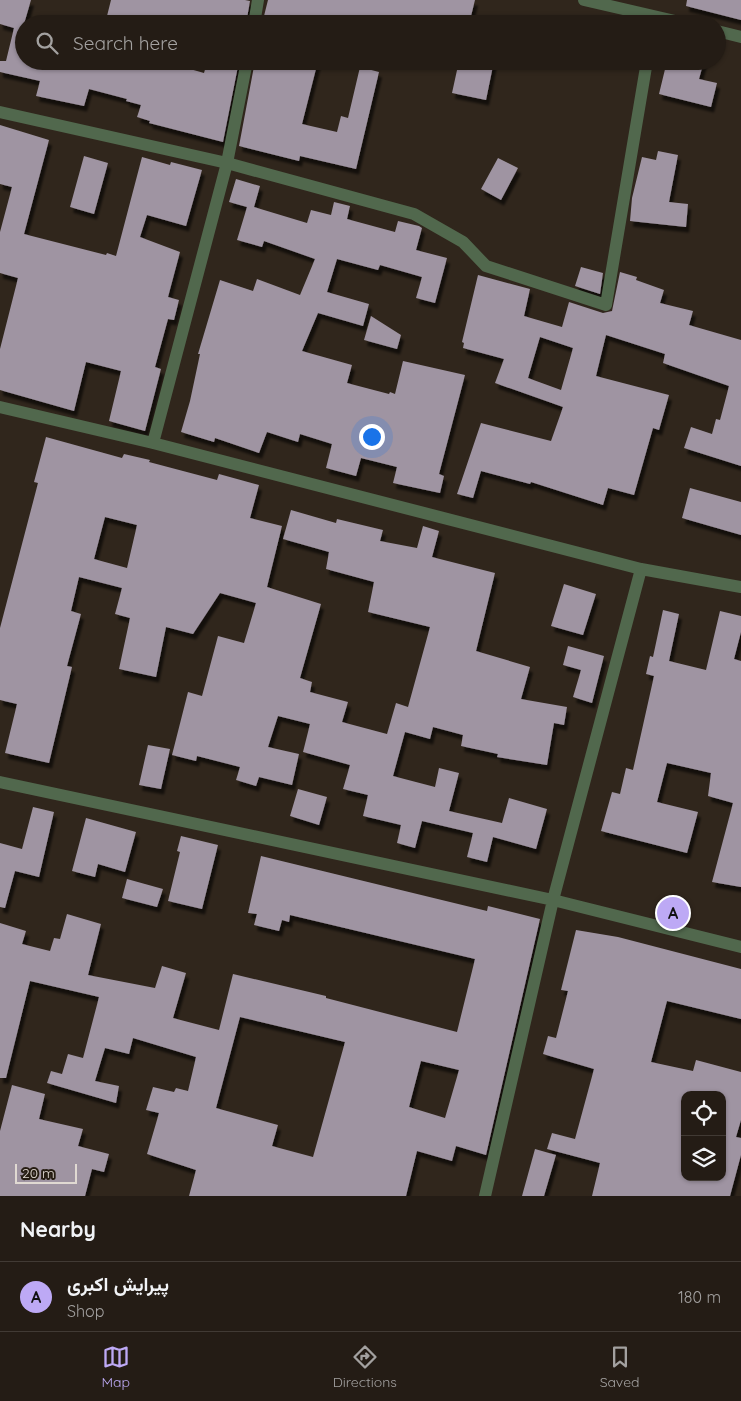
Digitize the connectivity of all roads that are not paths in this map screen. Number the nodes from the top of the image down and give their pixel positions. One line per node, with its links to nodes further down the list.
1 (258, 0): 3 (street)
2 (584, 0): 4 (street)
3 (256, 15)
4 (636, 15)
5 (726, 33): 6 (street)
6 (741, 36)
7 (245, 70): 10 (street)
8 (645, 70): 10 (street)
9 (0, 112): 10 (street)
10 (227, 163): 12 (street)
11 (0, 407): 12 (street)
12 (153, 443): 13 (street)
13 (641, 569): 14 (street); 16 (street)
14 (741, 587)
15 (0, 782): 16 (street)
16 (553, 900): 17 (street); 18 (street)
17 (741, 946)
18 (485, 1196)

